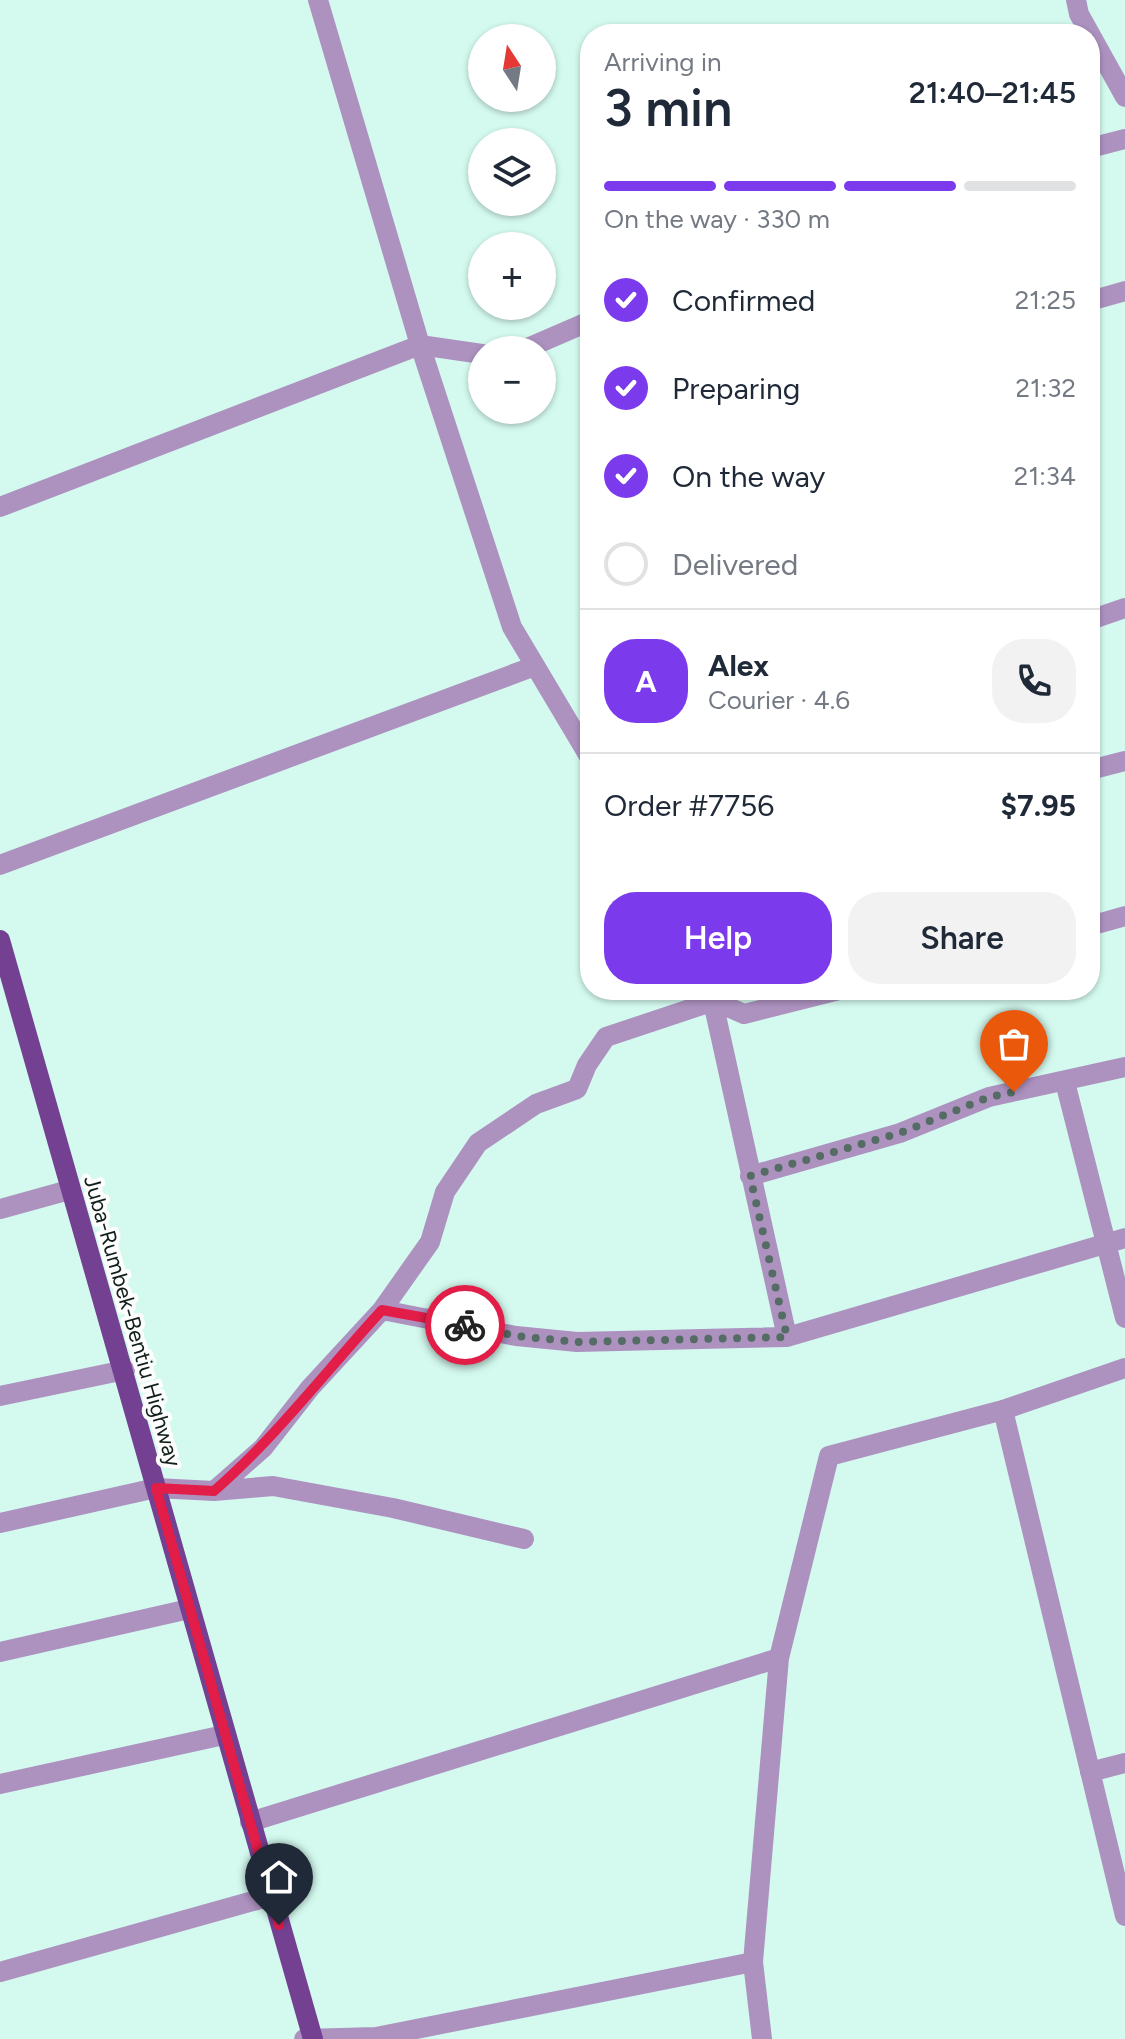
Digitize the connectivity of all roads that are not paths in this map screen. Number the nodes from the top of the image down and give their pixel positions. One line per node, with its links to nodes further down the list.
1 (318, 0): 13 (street)
2 (1076, 0): 3 (street)
3 (1086, 24)
4 (1100, 42): 5 (street)
5 (1120, 69): 6 (street)
6 (1125, 97)
7 (1125, 139): 8 (street)
8 (1100, 145)
9 (1125, 291): 10 (street)
10 (1100, 298)
11 (580, 325): 12 (street)
12 (555, 336)
13 (420, 345): 14 (street); 15 (street); 18 (street)
14 (468, 352)
15 (0, 507)
16 (1125, 608): 17 (street)
17 (1100, 617)
18 (535, 666): 19 (street); 22 (street)
19 (580, 741)
20 (1125, 761): 21 (street)
21 (1100, 767)
22 (0, 865)
23 (1125, 916): 24 (street)
24 (1100, 923)
25 (0, 940): 33 (main road, Juba-Rumbek-Bentiu Highway)
26 (702, 1000): 36 (street)
27 (713, 1000): 32 (street)
28 (719, 1000): 29 (street)
29 (799, 1000)
30 (1125, 1067): 31 (street)
31 (1065, 1082): 32 (street); 35 (street)
32 (750, 1176): 38 (street)
33 (69, 1190): 34 (street); 40 (main road, Juba-Rumbek-Bentiu Highway)
34 (0, 1209)
35 (1115, 1239): 37 (street); 38 (street)
36 (382, 1310): 38 (street); 44 (street)
37 (1125, 1318)
38 (787, 1337)
39 (1125, 1368): 42 (street)
40 (125, 1370): 41 (street); 43 (main road, Juba-Rumbek-Bentiu Highway)
41 (0, 1396)
42 (1003, 1410): 49 (street); 52 (street)
43 (156, 1488): 44 (street); 45 (street); 47 (main road, Juba-Rumbek-Bentiu Highway)
44 (214, 1491): 46 (street)
45 (0, 1523)
46 (524, 1539)
47 (189, 1609): 48 (street); 50 (main road, Juba-Rumbek-Bentiu Highway)
48 (0, 1652)
49 (779, 1658): 54 (street); 57 (street)
50 (224, 1735): 53 (street); 54 (main road, Juba-Rumbek-Bentiu Highway)
51 (1125, 1763): 52 (street)
52 (1090, 1772): 56 (street)
53 (0, 1784)
54 (250, 1822): 55 (main road, Juba-Rumbek-Bentiu Highway)
55 (271, 1896): 58 (street); 59 (main road, Juba-Rumbek-Bentiu Highway)
56 (1125, 1916)
57 (753, 1962): 59 (street); 60 (street)
58 (0, 1972)
59 (310, 2038)
60 (762, 2039)

